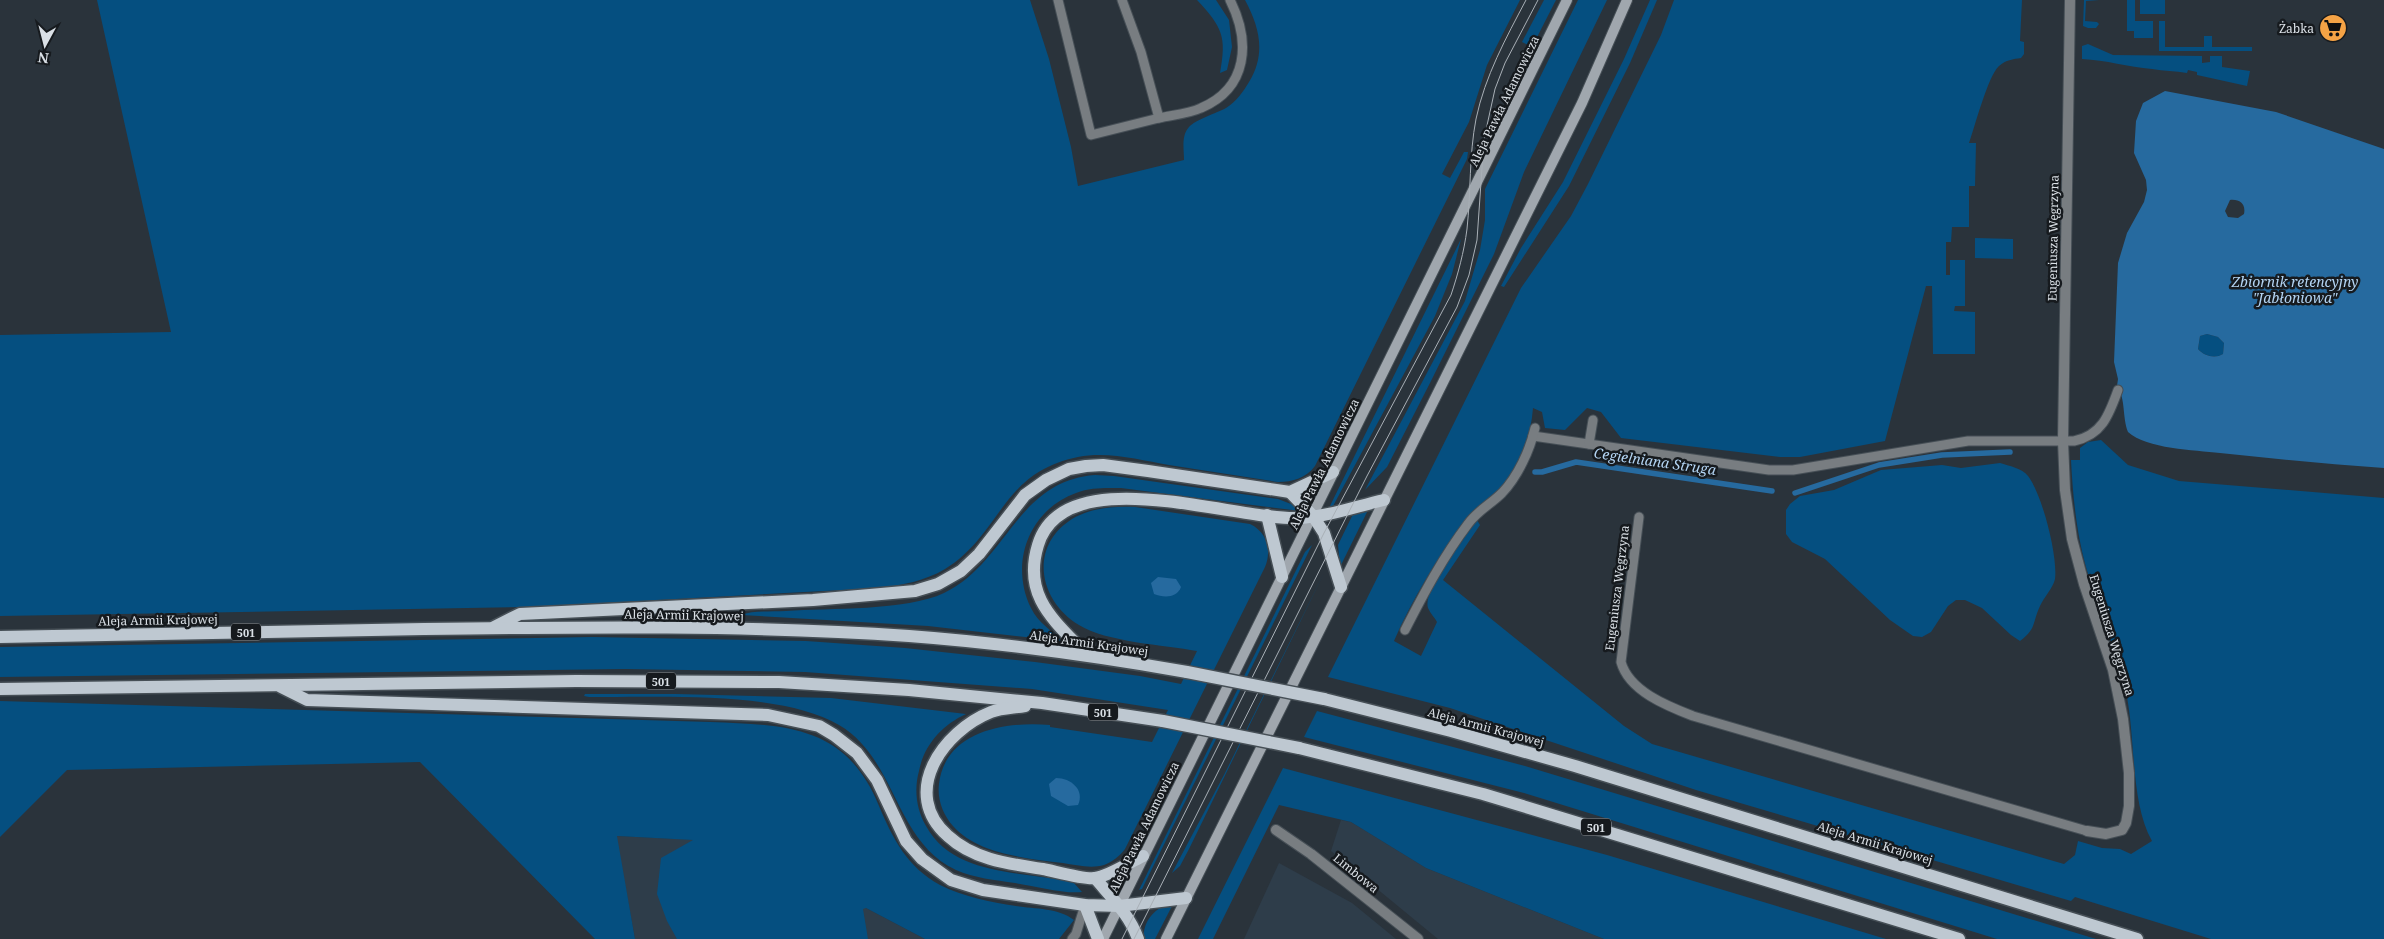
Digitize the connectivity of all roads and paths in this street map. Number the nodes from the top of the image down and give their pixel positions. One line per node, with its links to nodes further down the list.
1 (1058, 0): 7 (lane)
2 (1122, 0): 7 (lane)
3 (1230, 0): 7 (lane)
4 (1567, 0): 12 (main road, Aleja Pawła Adamowicza)
5 (1627, 0): 14 (main road)
6 (2070, 0): 10 (street, Eugeniusza Węgrzyna)
7 (1159, 118)
8 (2118, 390): 10 (lane)
9 (1593, 420): 11 (lane)
10 (2063, 441): 11 (lane); 28 (street, Eugeniusza Węgrzyna)
11 (1589, 444): 21 (lane)
12 (1334, 472): 13 (main road); 16 (main road, Aleja Pawła Adamowicza)
13 (1290, 492): 16 (main road); 20 (main road)
14 (1384, 500): 16 (main road); 19 (main road)
15 (1267, 516): 16 (main road); 18 (main road); 23 (main road)
16 (1313, 516): 18 (main road, Aleja Pawła Adamowicza); 19 (main road)
17 (1639, 517): 28 (lane, Eugeniusza Węgrzyna)
18 (1282, 577): 29 (main road, Aleja Pawła Adamowicza)
19 (1342, 587): 31 (main road)
20 (492, 628): 22 (main road, Aleja Armii Krajowej / 501); 23 (main road, Aleja Armii Krajowej / 501)
21 (1405, 630)
22 (0, 637)
23 (1087, 655): 41 (main road, Aleja Armii Krajowej / 501, bridge)
24 (279, 686): 25 (main road, 501); 26 (main road, 501); 32 (main road)
25 (0, 689)
26 (1042, 703): 30 (main road); 40 (main road, 501, bridge)
27 (1276, 830): 39 (street, Limbowa)
28 (2088, 831)
29 (1144, 856): 30 (main road); 33 (main road, Aleja Pawła Adamowicza)
30 (1095, 878): 33 (main road)
31 (1186, 898): 33 (main road); 38 (main road)
32 (1085, 905): 33 (main road); 34 (lane); 35 (main road)
33 (1120, 906): 36 (main road, Aleja Pawła Adamowicza); 37 (main road)
34 (1072, 939)
35 (1098, 939)
36 (1104, 939)
37 (1138, 939)
38 (1166, 939)
39 (1418, 939)
40 (1959, 939)
41 (2137, 939)

